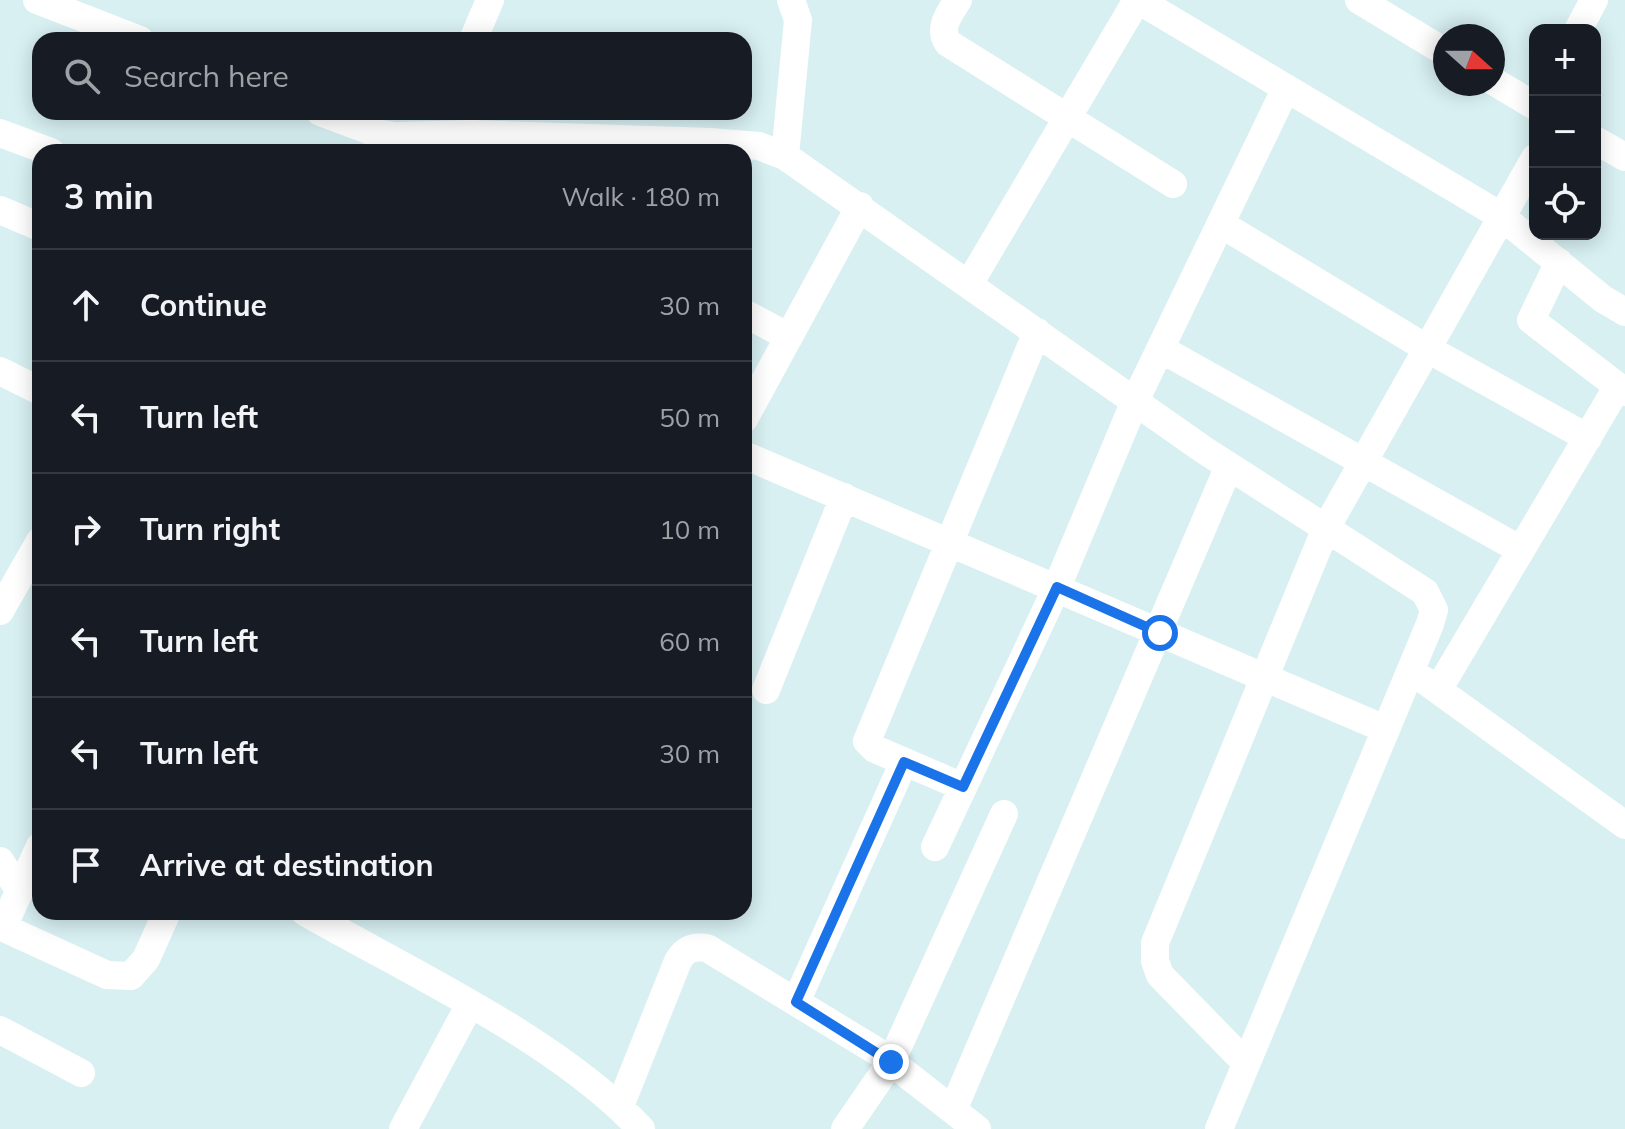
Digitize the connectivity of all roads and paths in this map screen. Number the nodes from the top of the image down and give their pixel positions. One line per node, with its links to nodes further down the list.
1 (37, 0): 9 (street)
2 (490, 0): 10 (street)
3 (791, 0): 24 (street)
4 (958, 0): 15 (street)
5 (1137, 0): 12 (street); 15 (street)
6 (1359, 0): 11 (street)
7 (1594, 0): 8 (street)
8 (1581, 24)
9 (119, 32)
10 (476, 32)
11 (1433, 45)
12 (1286, 88): 30 (street); 32 (street)
13 (1505, 88): 14 (street)
14 (1529, 102)
15 (1068, 118): 27 (street); 34 (street)
16 (334, 120): 19 (street)
17 (0, 133): 22 (street)
18 (435, 133): 19 (street); 21 (street)
19 (372, 142)
20 (1601, 143): 25 (street)
21 (734, 144)
22 (32, 145)
23 (752, 145): 24 (street)
24 (785, 156): 28 (street)
25 (1625, 157)
26 (1529, 168): 30 (street)
27 (1173, 184)
28 (860, 206): 34 (street); 38 (street)
29 (0, 210): 31 (street)
30 (1501, 216): 33 (street); 39 (street)
31 (32, 224)
32 (1221, 224): 39 (street); 40 (street)
33 (1559, 262): 35 (street); 43 (street)
34 (969, 284): 37 (street)
35 (1625, 312)
36 (752, 317): 38 (street)
37 (1037, 332): 44 (street); 52 (street)
38 (789, 337): 45 (street)
39 (1426, 348): 46 (street); 48 (street)
40 (1161, 349): 44 (street); 48 (street)
41 (0, 371): 42 (street)
42 (32, 387)
43 (1622, 389): 46 (street)
44 (1135, 401): 49 (street); 55 (street)
45 (752, 404)
46 (1588, 438): 53 (street)
47 (752, 458): 50 (street)
48 (1363, 462): 51 (street); 53 (street)
49 (1229, 466): 51 (street); 57 (street)
50 (844, 497): 52 (street); 60 (street)
51 (1326, 528): 58 (street); 59 (street)
52 (948, 541): 55 (street); 63 (street)
53 (1521, 550): 61 (street)
54 (32, 555): 56 (street)
55 (1057, 587): 57 (street); 64 (street)
56 (0, 611)
57 (1160, 633): 59 (street); 81 (street)
58 (1410, 670): 61 (street); 62 (street)
59 (1263, 678): 62 (street); 78 (street)
60 (766, 690)
61 (1438, 690): 66 (street)
62 (1385, 729): 78 (street)
63 (904, 762): 64 (street); 74 (street)
64 (963, 787): 67 (street)
65 (1004, 814): 77 (street)
66 (1625, 825)
67 (935, 847)
68 (0, 861): 70 (street)
69 (32, 864): 70 (street)
70 (20, 891): 73 (street)
71 (163, 920): 73 (street)
72 (319, 920): 75 (street)
73 (2, 927)
74 (796, 1002): 77 (street); 80 (street)
75 (469, 1006): 80 (street); 82 (street)
76 (0, 1030): 79 (street)
77 (891, 1062): 81 (street); 84 (street)
78 (1245, 1062): 86 (street)
79 (81, 1073)
80 (620, 1106): 83 (street)
81 (953, 1110): 85 (street)
82 (403, 1129)
83 (641, 1129)
84 (845, 1129)
85 (977, 1129)
86 (1219, 1129)

